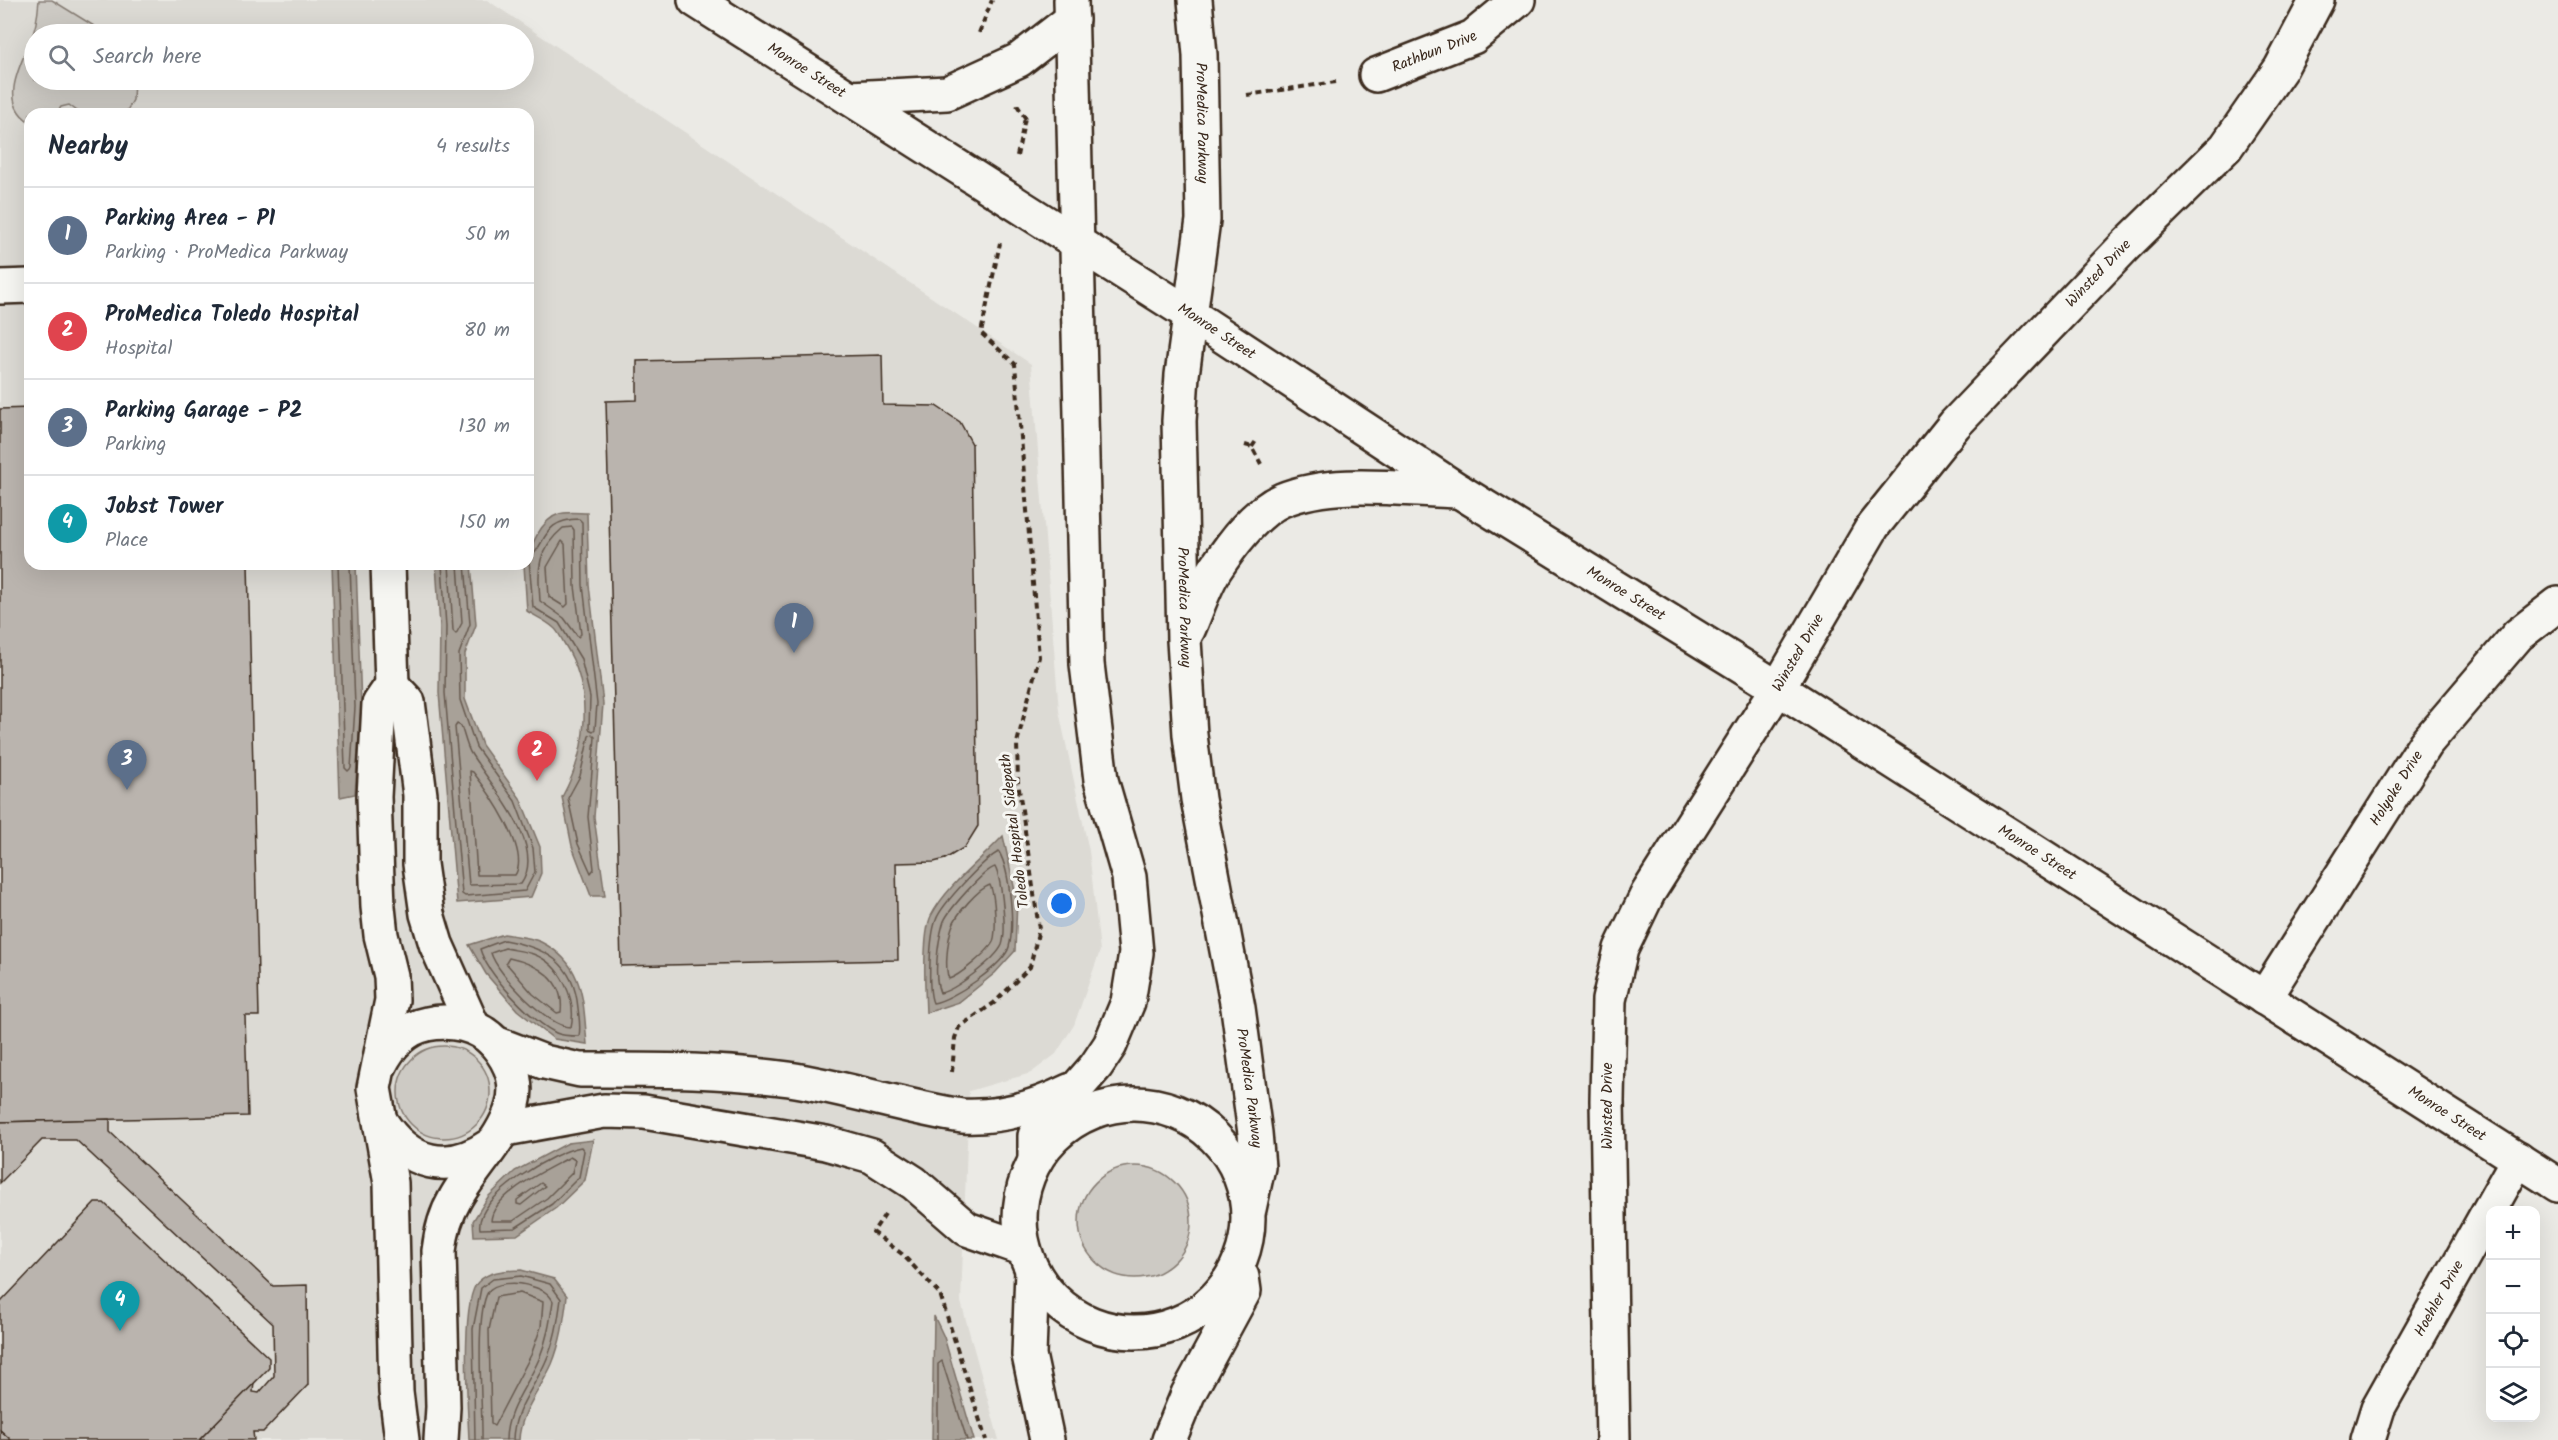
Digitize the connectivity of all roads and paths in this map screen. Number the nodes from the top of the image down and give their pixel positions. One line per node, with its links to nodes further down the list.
1 (695, 0): 10 (street, Monroe Street)
2 (992, 0): 7 (path)
3 (1195, 0): 17 (street, ProMedica Parkway)
4 (1518, 0): 8 (street, Rathbun Drive)
5 (2317, 0): 27 (street, Winsted Drive)
6 (1072, 9): 10 (street); 13 (street)
7 (975, 40)
8 (1376, 75): 9 (path)
9 (1247, 95)
10 (850, 98): 13 (street, Monroe Street)
11 (1014, 101): 12 (path)
12 (1023, 131)
13 (1079, 243): 17 (street, Monroe Street); 32 (street)
14 (24, 286): 15 (street)
15 (0, 287)
16 (986, 308): 31 (path, Toledo Hospital Sidepath)
17 (1191, 315): 22 (street, Monroe Street); 25 (street, ProMedica Parkway)
18 (1256, 441): 20 (path)
19 (1245, 445): 20 (path)
20 (1252, 447): 21 (path)
21 (1264, 470)
22 (1459, 491): 25 (street); 27 (street, Monroe Street)
23 (388, 570): 26 (street)
24 (2558, 604): 28 (street, Holyoke Drive)
25 (1184, 640): 38 (street, ProMedica Parkway)
26 (392, 685): 29 (street); 30 (street)
27 (1778, 688): 28 (street, Monroe Street); 47 (street, Winsted Drive)
28 (2264, 998): 35 (street, Monroe Street)
29 (484, 1035): 30 (street); 32 (street); 34 (street)
30 (377, 1072): 33 (street)
31 (951, 1083)
32 (1079, 1087): 36 (street)
33 (381, 1122): 34 (street); 42 (street)
34 (499, 1137): 40 (street); 43 (street)
35 (2518, 1159): 37 (street, Monroe Street); 48 (street, Hoehler Drive)
36 (1035, 1161): 38 (street); 40 (street)
37 (2558, 1185)
38 (1249, 1209): 41 (street, ProMedica Parkway)
39 (886, 1213): 44 (path)
40 (1028, 1259): 41 (street); 45 (street)
41 (1240, 1262): 46 (street)
42 (402, 1440)
43 (441, 1440)
44 (986, 1440)
45 (1047, 1440)
46 (1169, 1440)
47 (1613, 1440)
48 (2368, 1440)

